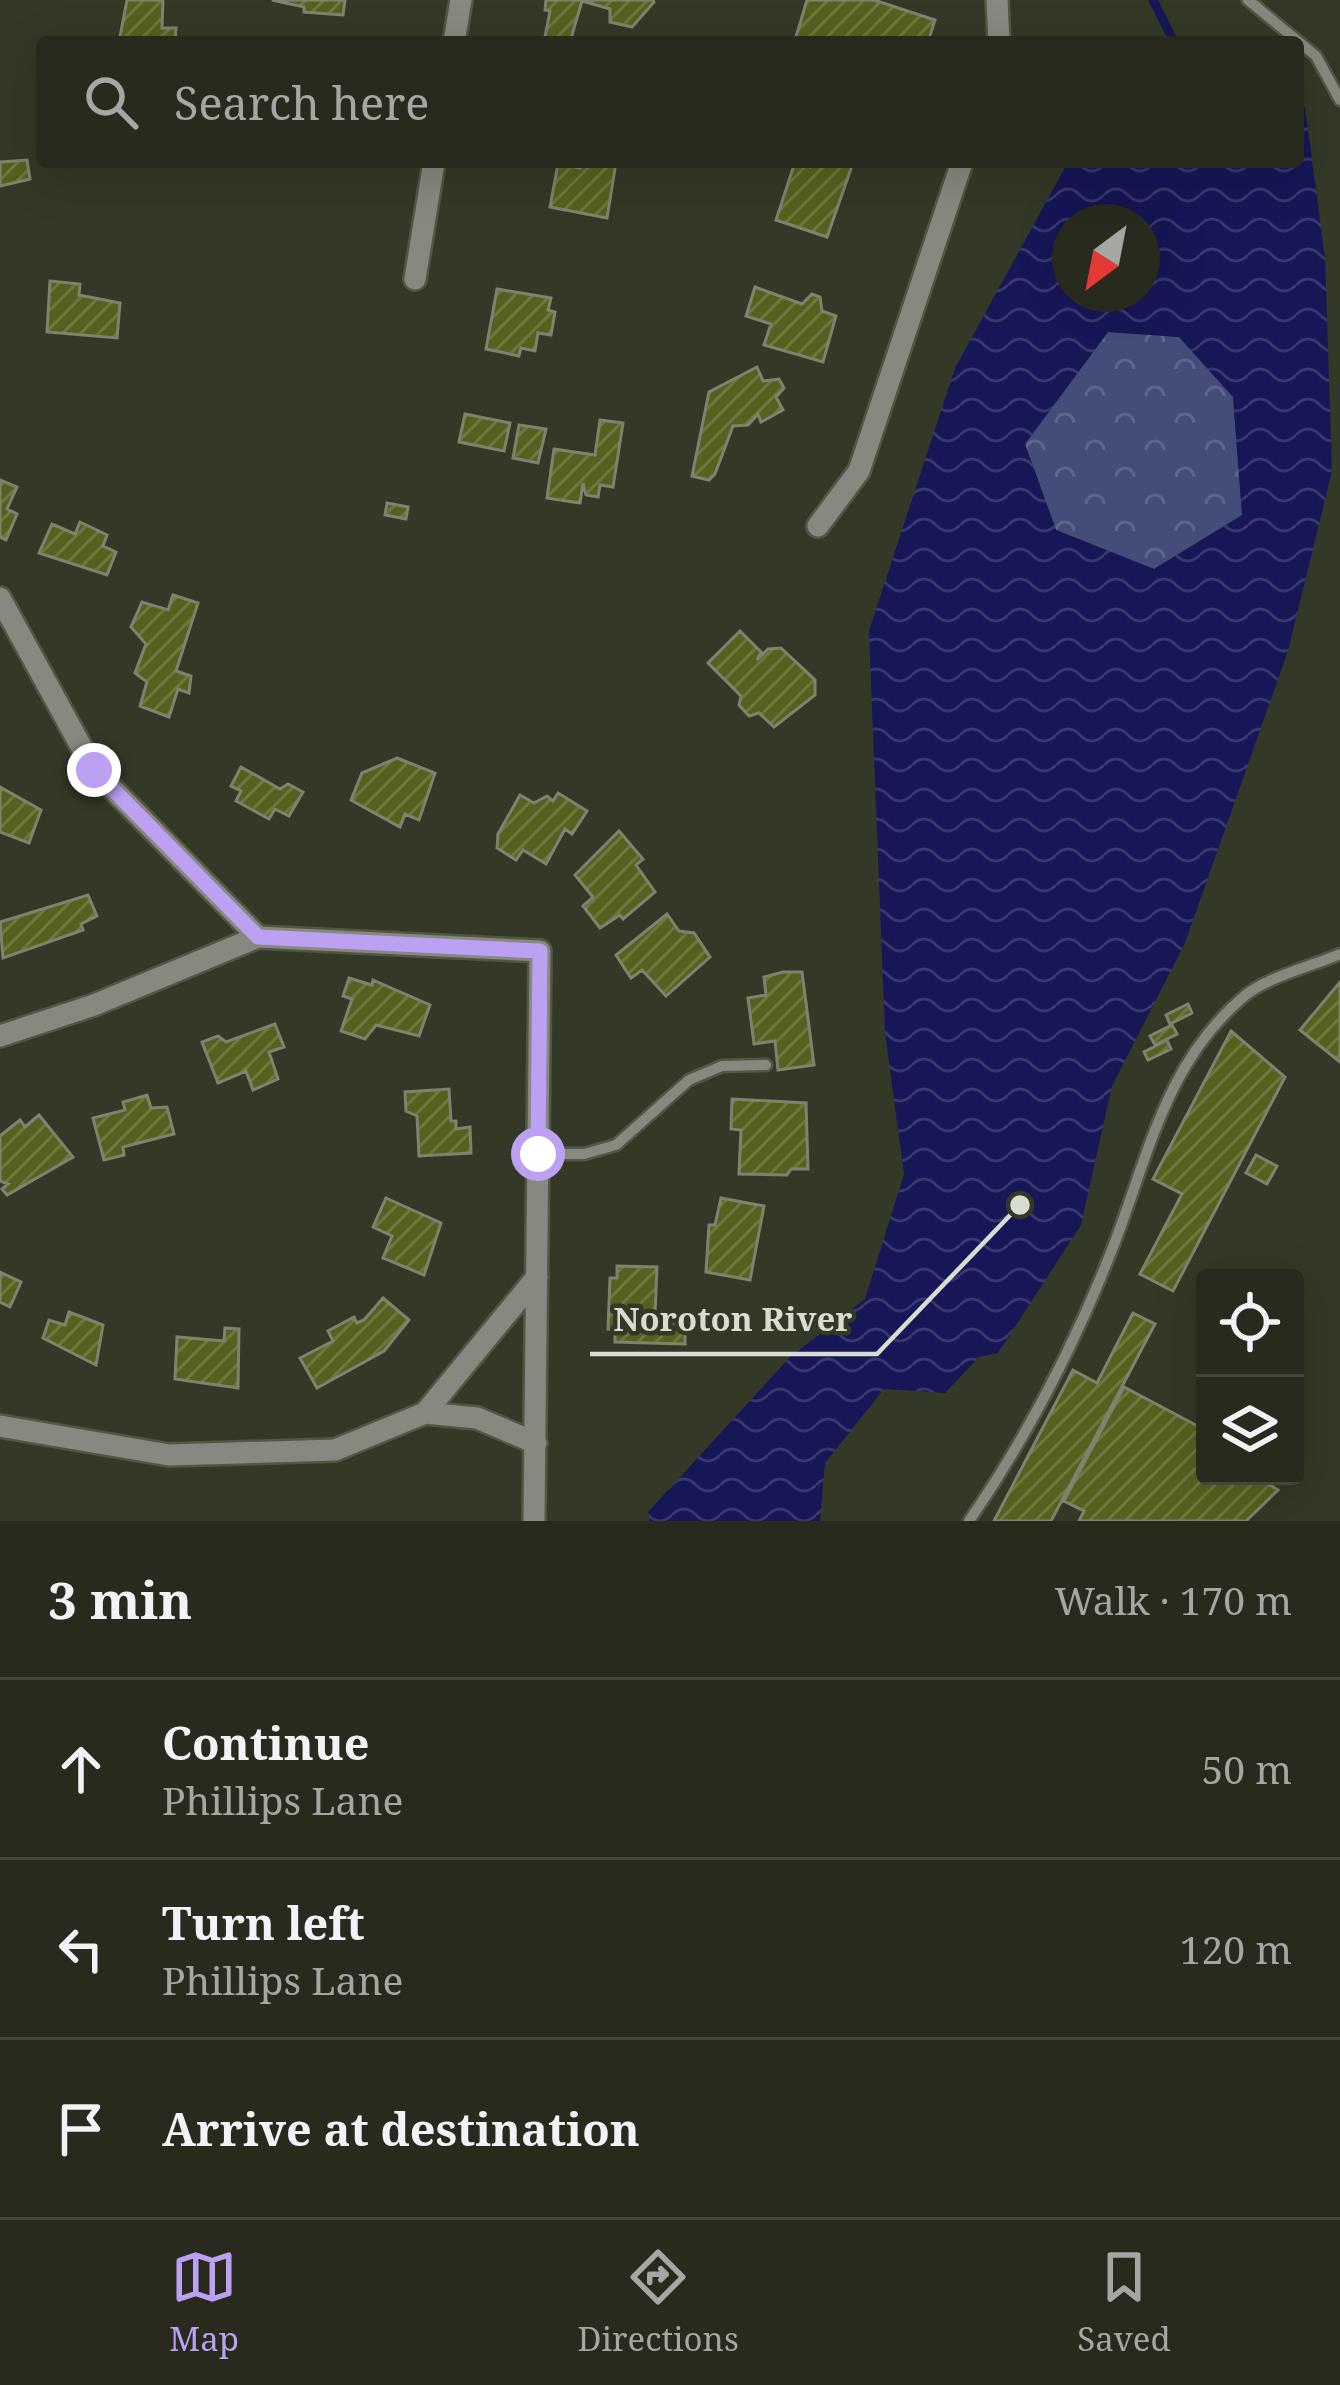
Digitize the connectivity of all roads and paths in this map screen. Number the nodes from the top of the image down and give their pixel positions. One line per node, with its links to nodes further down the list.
1 (461, 0): 4 (street)
2 (997, 0): 5 (street)
3 (1248, 0): 6 (lane)
4 (455, 36)
5 (999, 36)
6 (1292, 36)
7 (1304, 46): 8 (lane)
8 (1340, 100)
9 (433, 168): 11 (street)
10 (960, 168): 12 (street)
11 (415, 279)
12 (818, 526)
13 (0, 598): 14 (street)
14 (258, 937): 16 (street); 18 (street)
15 (1340, 954): 24 (lane)
16 (0, 1036)
17 (766, 1065): 18 (lane)
18 (538, 1154): 19 (street)
19 (537, 1276): 20 (street); 22 (street)
20 (425, 1413): 21 (street); 22 (street)
21 (0, 1426)
22 (536, 1443): 23 (street)
23 (535, 1521)
24 (969, 1521)

